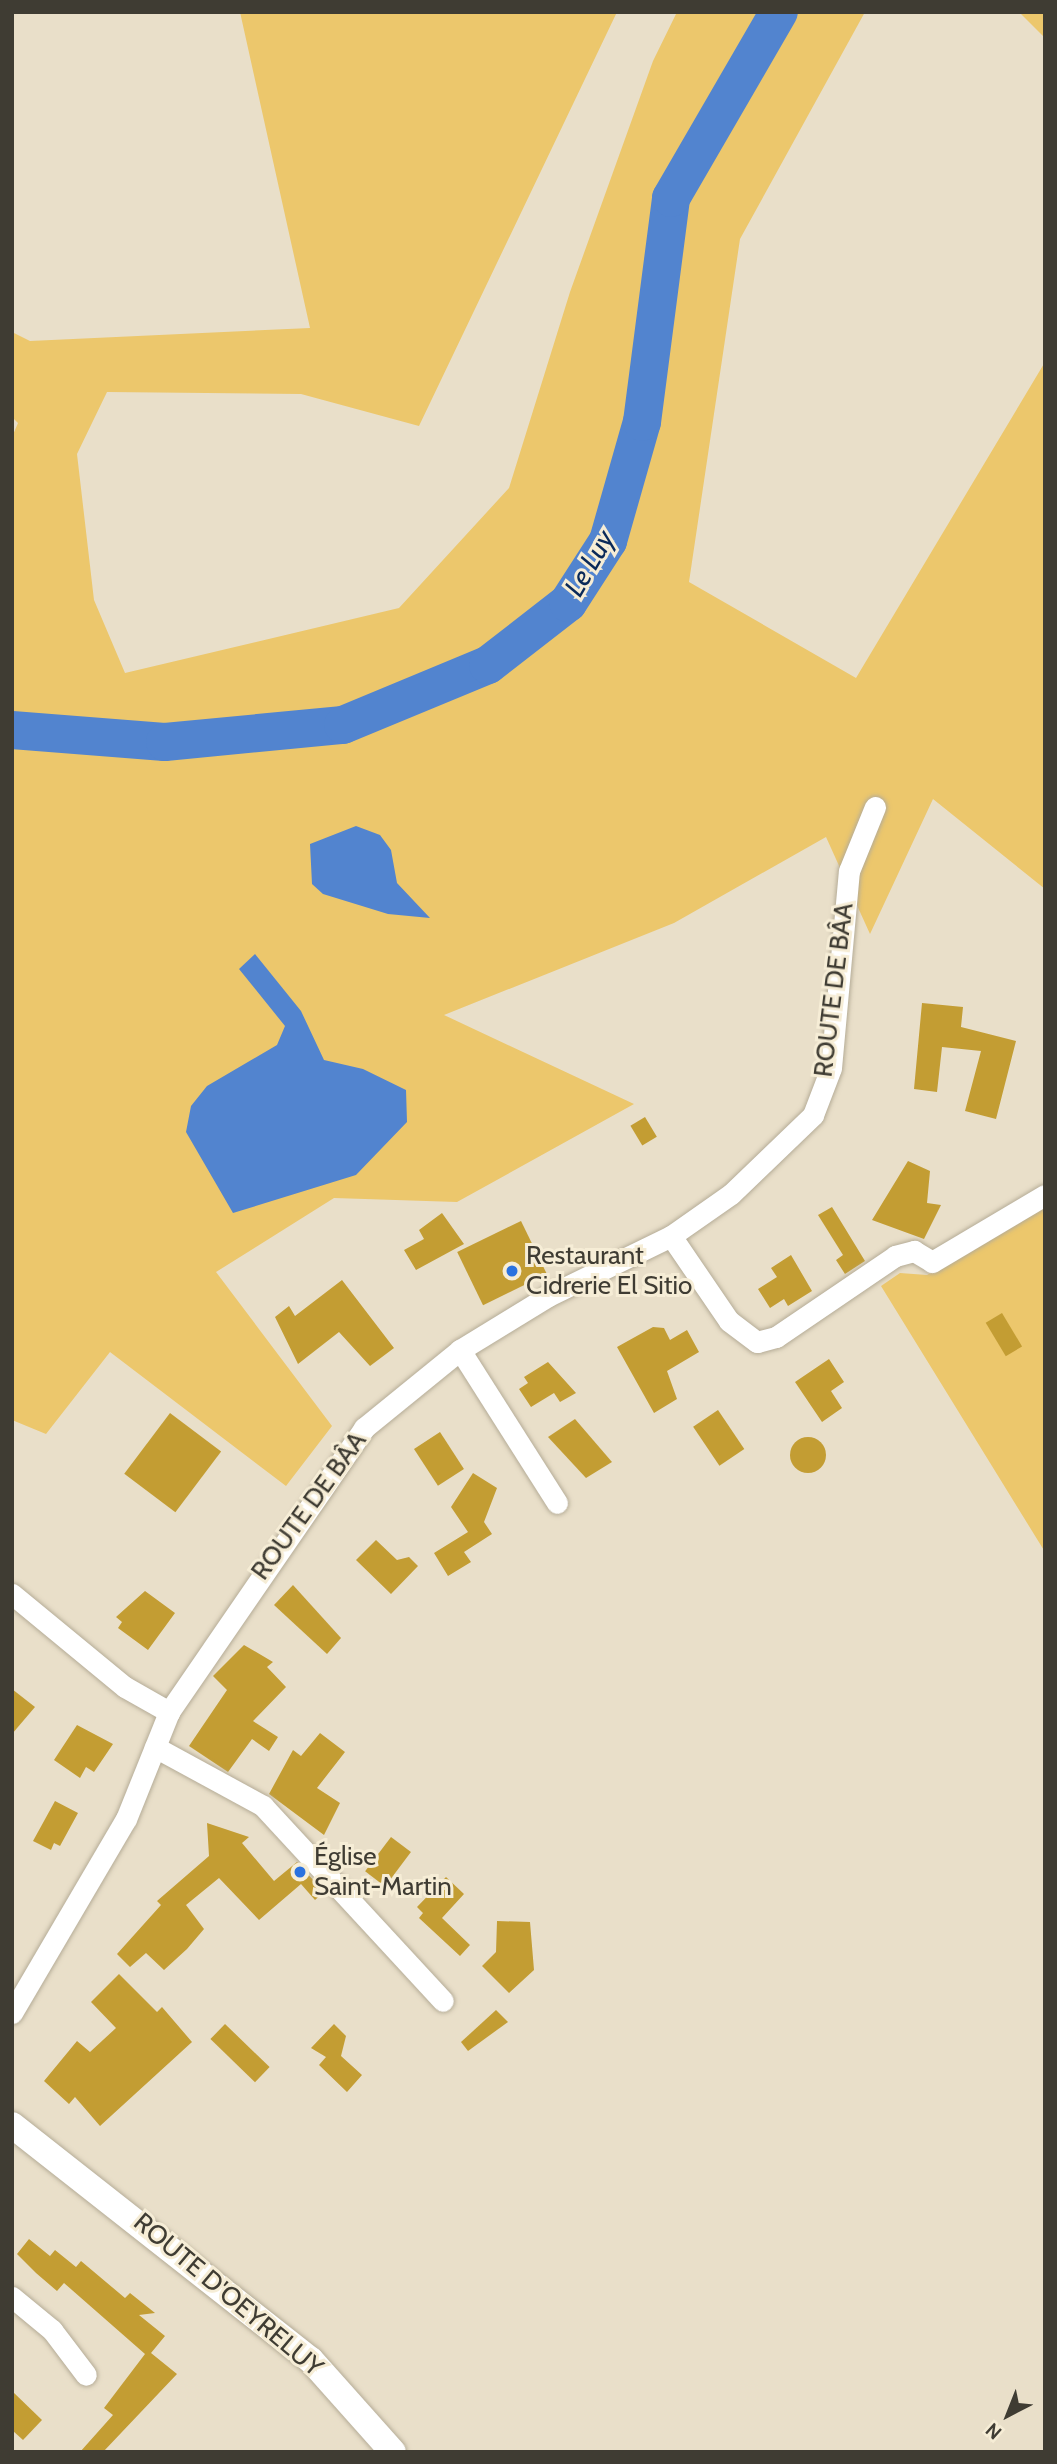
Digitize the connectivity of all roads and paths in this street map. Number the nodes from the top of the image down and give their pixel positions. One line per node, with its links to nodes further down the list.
1 (875, 807): 3 (street, ROUTE DE BÂA)
2 (1045, 1195): 3 (street)
3 (671, 1236): 4 (street, ROUTE DE BÂA)
4 (460, 1350): 5 (street); 7 (street, ROUTE DE BÂA)
5 (557, 1503)
6 (12, 1594): 7 (street)
7 (169, 1712): 8 (street, ROUTE DE BÂA)
8 (155, 1747): 9 (street); 10 (street, ROUTE DE BÂA)
9 (443, 2001)
10 (12, 2013)
11 (12, 2125): 13 (street, ROUTE D'OEYRELUY)
12 (12, 2141): 13 (street, ROUTE D'OEYRELUY)
13 (51, 2151): 16 (street, ROUTE D'OEYRELUY)
14 (12, 2297): 15 (street)
15 (86, 2375)
16 (393, 2452)

